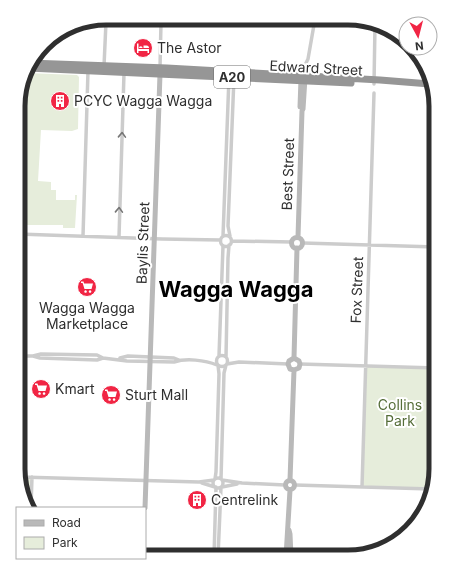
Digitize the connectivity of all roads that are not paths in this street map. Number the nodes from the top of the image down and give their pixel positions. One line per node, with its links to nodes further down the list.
1 (106, 25): 7 (street)
2 (162, 25): 10 (street)
3 (314, 25): 6 (street)
4 (375, 29): 14 (street)
5 (37, 64): 9 (highway, Edward Street / A20)
6 (305, 65)
7 (104, 66): 9 (highway, Edward Street / A20); 10 (highway, Edward Street / A20)
8 (34, 68): 9 (highway, Edward Street / A20)
9 (88, 68): 11 (highway, Edward Street / A20); 29 (street)
10 (160, 71): 11 (highway, Edward Street / A20); 12 (highway, Edward Street / A20); 13 (highway, Edward Street / A20); 34 (street, Baylis Street)
11 (124, 72): 32 (street, one-way to 11)
12 (231, 77): 13 (highway, Edward Street / A20); 17 (street); 18 (street)
13 (303, 78): 14 (highway, Edward Street / A20); 33 (street, Best Street)
14 (374, 82): 15 (highway, Edward Street / A20)
15 (426, 84)
16 (374, 94): 40 (street, Fox Street)
17 (228, 106): 18 (street); 19 (street)
18 (233, 107): 20 (street)
19 (227, 126): 20 (street); 21 (street)
20 (232, 127): 22 (street)
21 (226, 148): 22 (street); 23 (street)
22 (231, 149): 24 (street)
23 (226, 168): 24 (street); 25 (street)
24 (231, 168): 26 (street)
25 (225, 190): 26 (street); 27 (street)
26 (230, 190): 27 (street)
27 (227, 210): 30 (street); 31 (street)
28 (25, 234): 29 (street)
29 (83, 236): 32 (street)
30 (223, 236): 31 (street); 35 (street)
31 (230, 236): 36 (street)
32 (119, 237): 34 (street)
33 (298, 237): 37 (street); 38 (street)
34 (154, 239): 35 (street); 54 (street, Baylis Street)
35 (220, 240): 41 (street)
36 (232, 241): 37 (street); 39 (street)
37 (292, 242): 43 (street)
38 (303, 243): 40 (street); 43 (street)
39 (229, 245): 41 (street); 44 (street)
40 (370, 245): 42 (street); 61 (street, Fox Street)
41 (223, 246): 44 (street)
42 (429, 247)
43 (297, 248): 53 (street)
44 (225, 273): 45 (street)
45 (224, 291): 46 (street); 47 (street)
46 (221, 312): 47 (street); 48 (street)
47 (226, 312): 49 (street)
48 (221, 331): 49 (street); 51 (street)
49 (225, 331): 52 (street)
50 (25, 356): 54 (street)
51 (218, 357): 52 (street); 55 (street); 60 (street)
52 (226, 358): 56 (street); 57 (street)
53 (294, 358): 58 (street); 59 (street)
54 (150, 359): 55 (street); 75 (street, Baylis Street)
55 (205, 361): 60 (street)
56 (239, 362): 57 (street); 58 (street)
57 (226, 364): 60 (street); 65 (street)
58 (288, 364): 63 (street)
59 (300, 364): 61 (street); 63 (street)
60 (218, 365): 64 (street)
61 (366, 366): 62 (street); 82 (street, Fox Street)
62 (429, 368)
63 (294, 370): 74 (street)
64 (219, 394): 65 (street); 66 (street)
65 (223, 394): 67 (street)
66 (218, 411): 67 (street); 68 (street)
67 (223, 411): 68 (street)
68 (220, 433): 69 (street)
69 (220, 451): 72 (street); 73 (street)
70 (26, 476): 71 (street)
71 (32, 477): 75 (street); 85 (street)
72 (215, 479): 73 (street); 76 (street); 80 (street)
73 (222, 479): 77 (street); 81 (street)
74 (290, 480): 78 (street); 79 (street)
75 (146, 481): 76 (street); 86 (street, Baylis Street)
76 (199, 482): 80 (street)
77 (242, 484): 78 (street); 81 (street)
78 (286, 485): 84 (street)
79 (295, 486): 82 (street); 84 (street)
80 (215, 487): 81 (street); 87 (street)
81 (221, 487): 87 (street)
82 (362, 487): 83 (street)
83 (426, 489)
84 (290, 490): 91 (street)
85 (32, 502)
86 (145, 507)
87 (217, 515): 88 (street)
88 (217, 532): 89 (street); 90 (street)
89 (215, 550)
90 (218, 550)
91 (289, 550)

